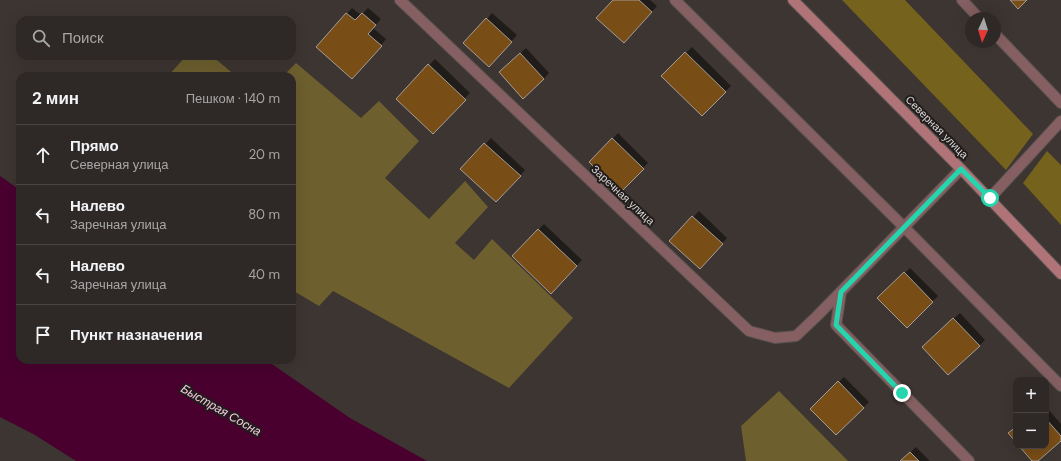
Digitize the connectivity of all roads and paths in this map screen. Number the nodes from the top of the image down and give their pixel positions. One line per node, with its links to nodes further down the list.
1 (400, 0): 13 (street, Заречная улица)
2 (675, 0): 11 (street)
3 (793, 0): 9 (street, Северная улица)
4 (962, 0): 5 (street)
5 (974, 12)
6 (1001, 40): 7 (street)
7 (1061, 103)
8 (1061, 121): 10 (street)
9 (961, 169): 10 (street, Северная улица); 11 (street, Заречная улица)
10 (990, 198): 12 (street, Северная улица)
11 (904, 226): 13 (street, Заречная улица); 14 (street)
12 (1061, 274)
13 (841, 292): 15 (street)
14 (1061, 386)
15 (969, 461)

